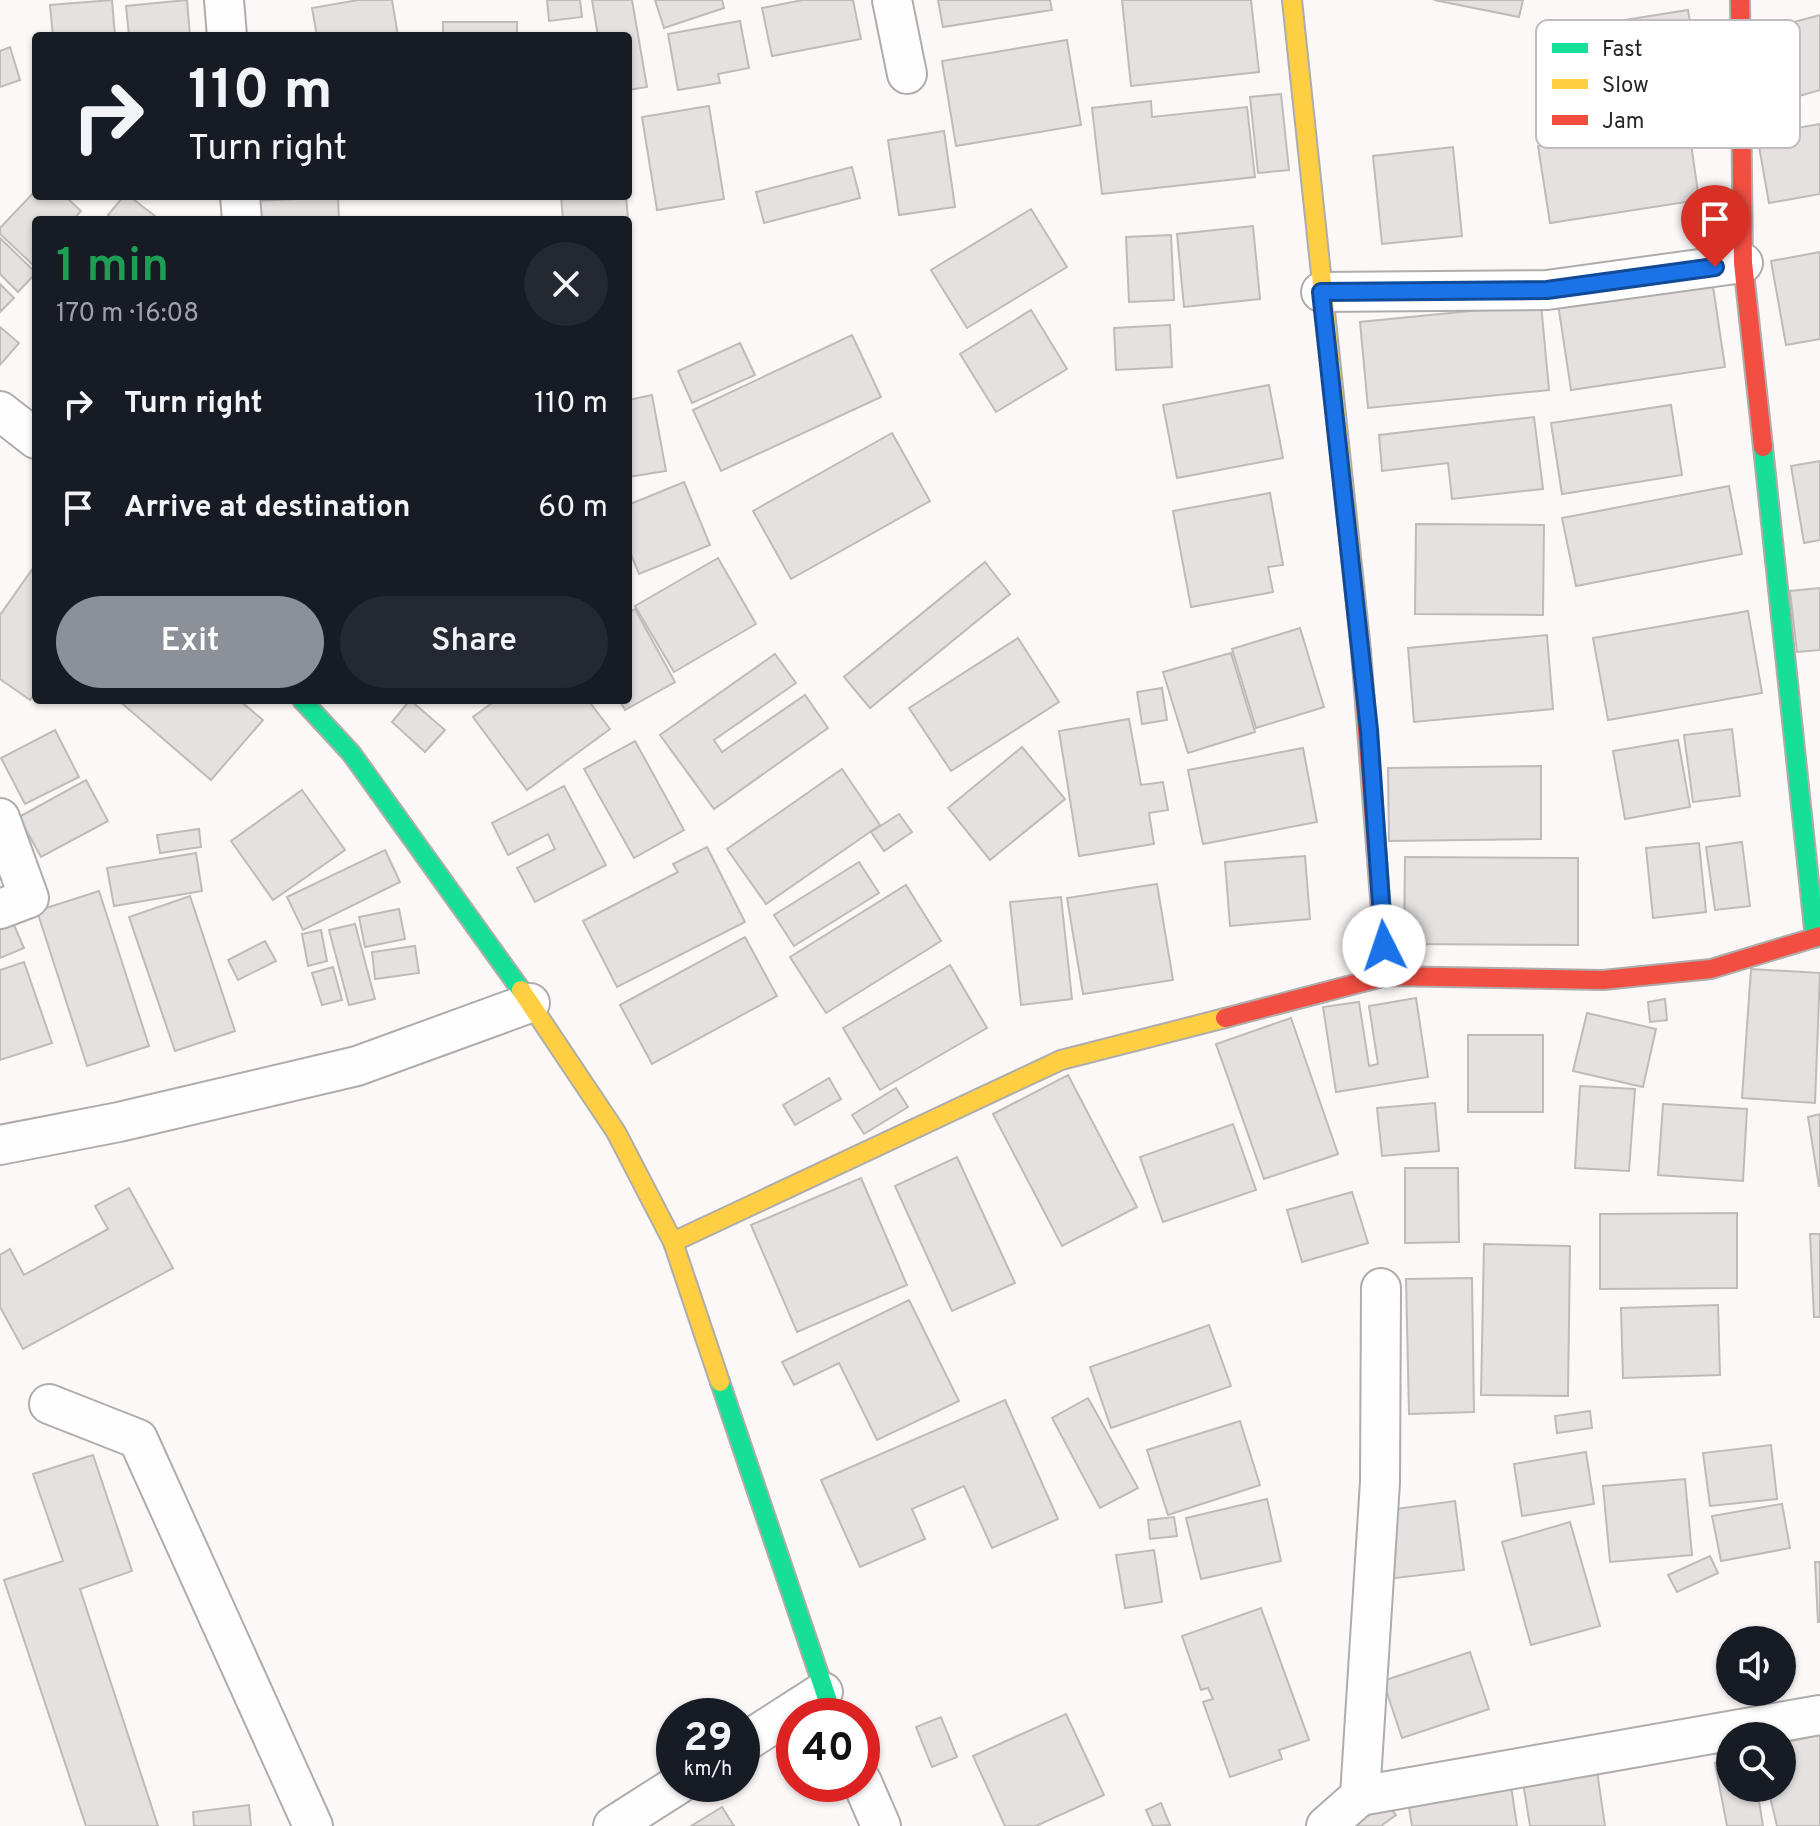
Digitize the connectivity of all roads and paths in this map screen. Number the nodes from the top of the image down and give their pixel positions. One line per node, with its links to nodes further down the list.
1 (224, 0): 6 (street)
2 (892, 0): 7 (street)
3 (1292, 0): 10 (street)
4 (1740, 0): 5 (street)
5 (1740, 20)
6 (227, 32)
7 (907, 74)
8 (1742, 148): 9 (street)
9 (1743, 263): 10 (street); 16 (street)
10 (1321, 292): 17 (street)
11 (0, 411): 12 (street)
12 (32, 436)
13 (306, 704): 18 (street)
14 (0, 818): 15 (street)
15 (0, 909)
16 (1818, 937): 17 (street)
17 (1386, 976): 20 (street)
18 (530, 1003): 19 (street); 20 (street)
19 (0, 1145)
20 (673, 1242): 23 (street)
21 (1381, 1288): 27 (street)
22 (49, 1404): 28 (street)
23 (826, 1698)
24 (1820, 1715): 27 (street)
25 (656, 1799): 29 (street)
26 (871, 1802): 30 (street)
27 (1341, 1817)
28 (313, 1826)
29 (613, 1826)
30 (881, 1826)

